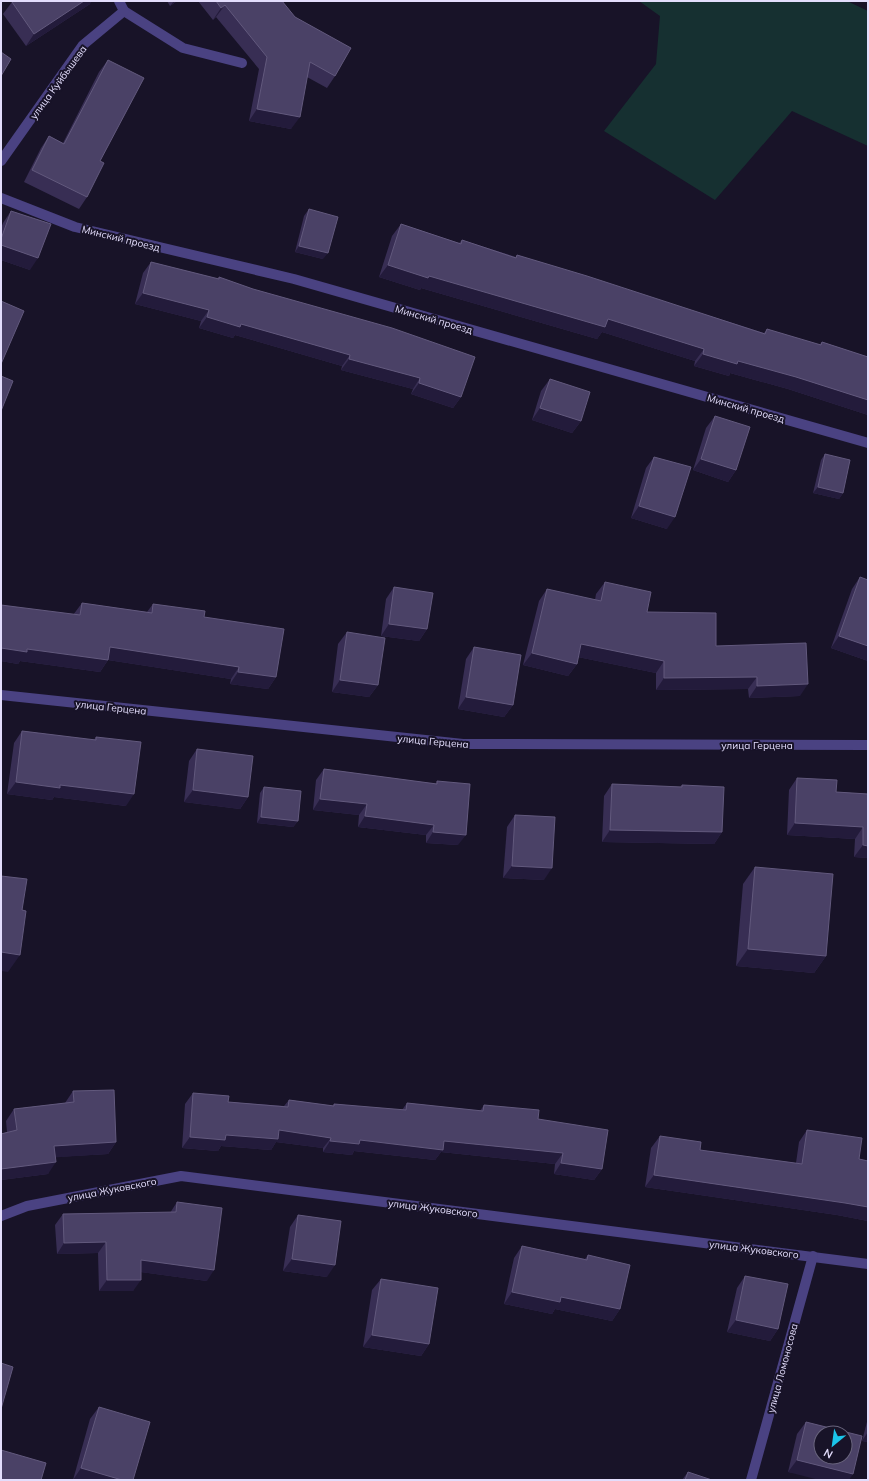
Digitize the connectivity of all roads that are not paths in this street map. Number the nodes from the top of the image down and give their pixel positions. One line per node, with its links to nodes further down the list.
1 (119, 1): 2 (street)
2 (124, 11): 3 (street); 4 (street, улица Куйбышева)
3 (242, 64)
4 (1, 161)
5 (1, 198): 6 (street, Минский проезд)
6 (868, 443)
7 (1, 695): 8 (street, улица Герцена)
8 (868, 745)
9 (1, 1216): 10 (street, улица Жуковского)
10 (813, 1256): 11 (street, улица Жуковского); 12 (street, улица Ломоносова)
11 (868, 1264)
12 (751, 1480)

